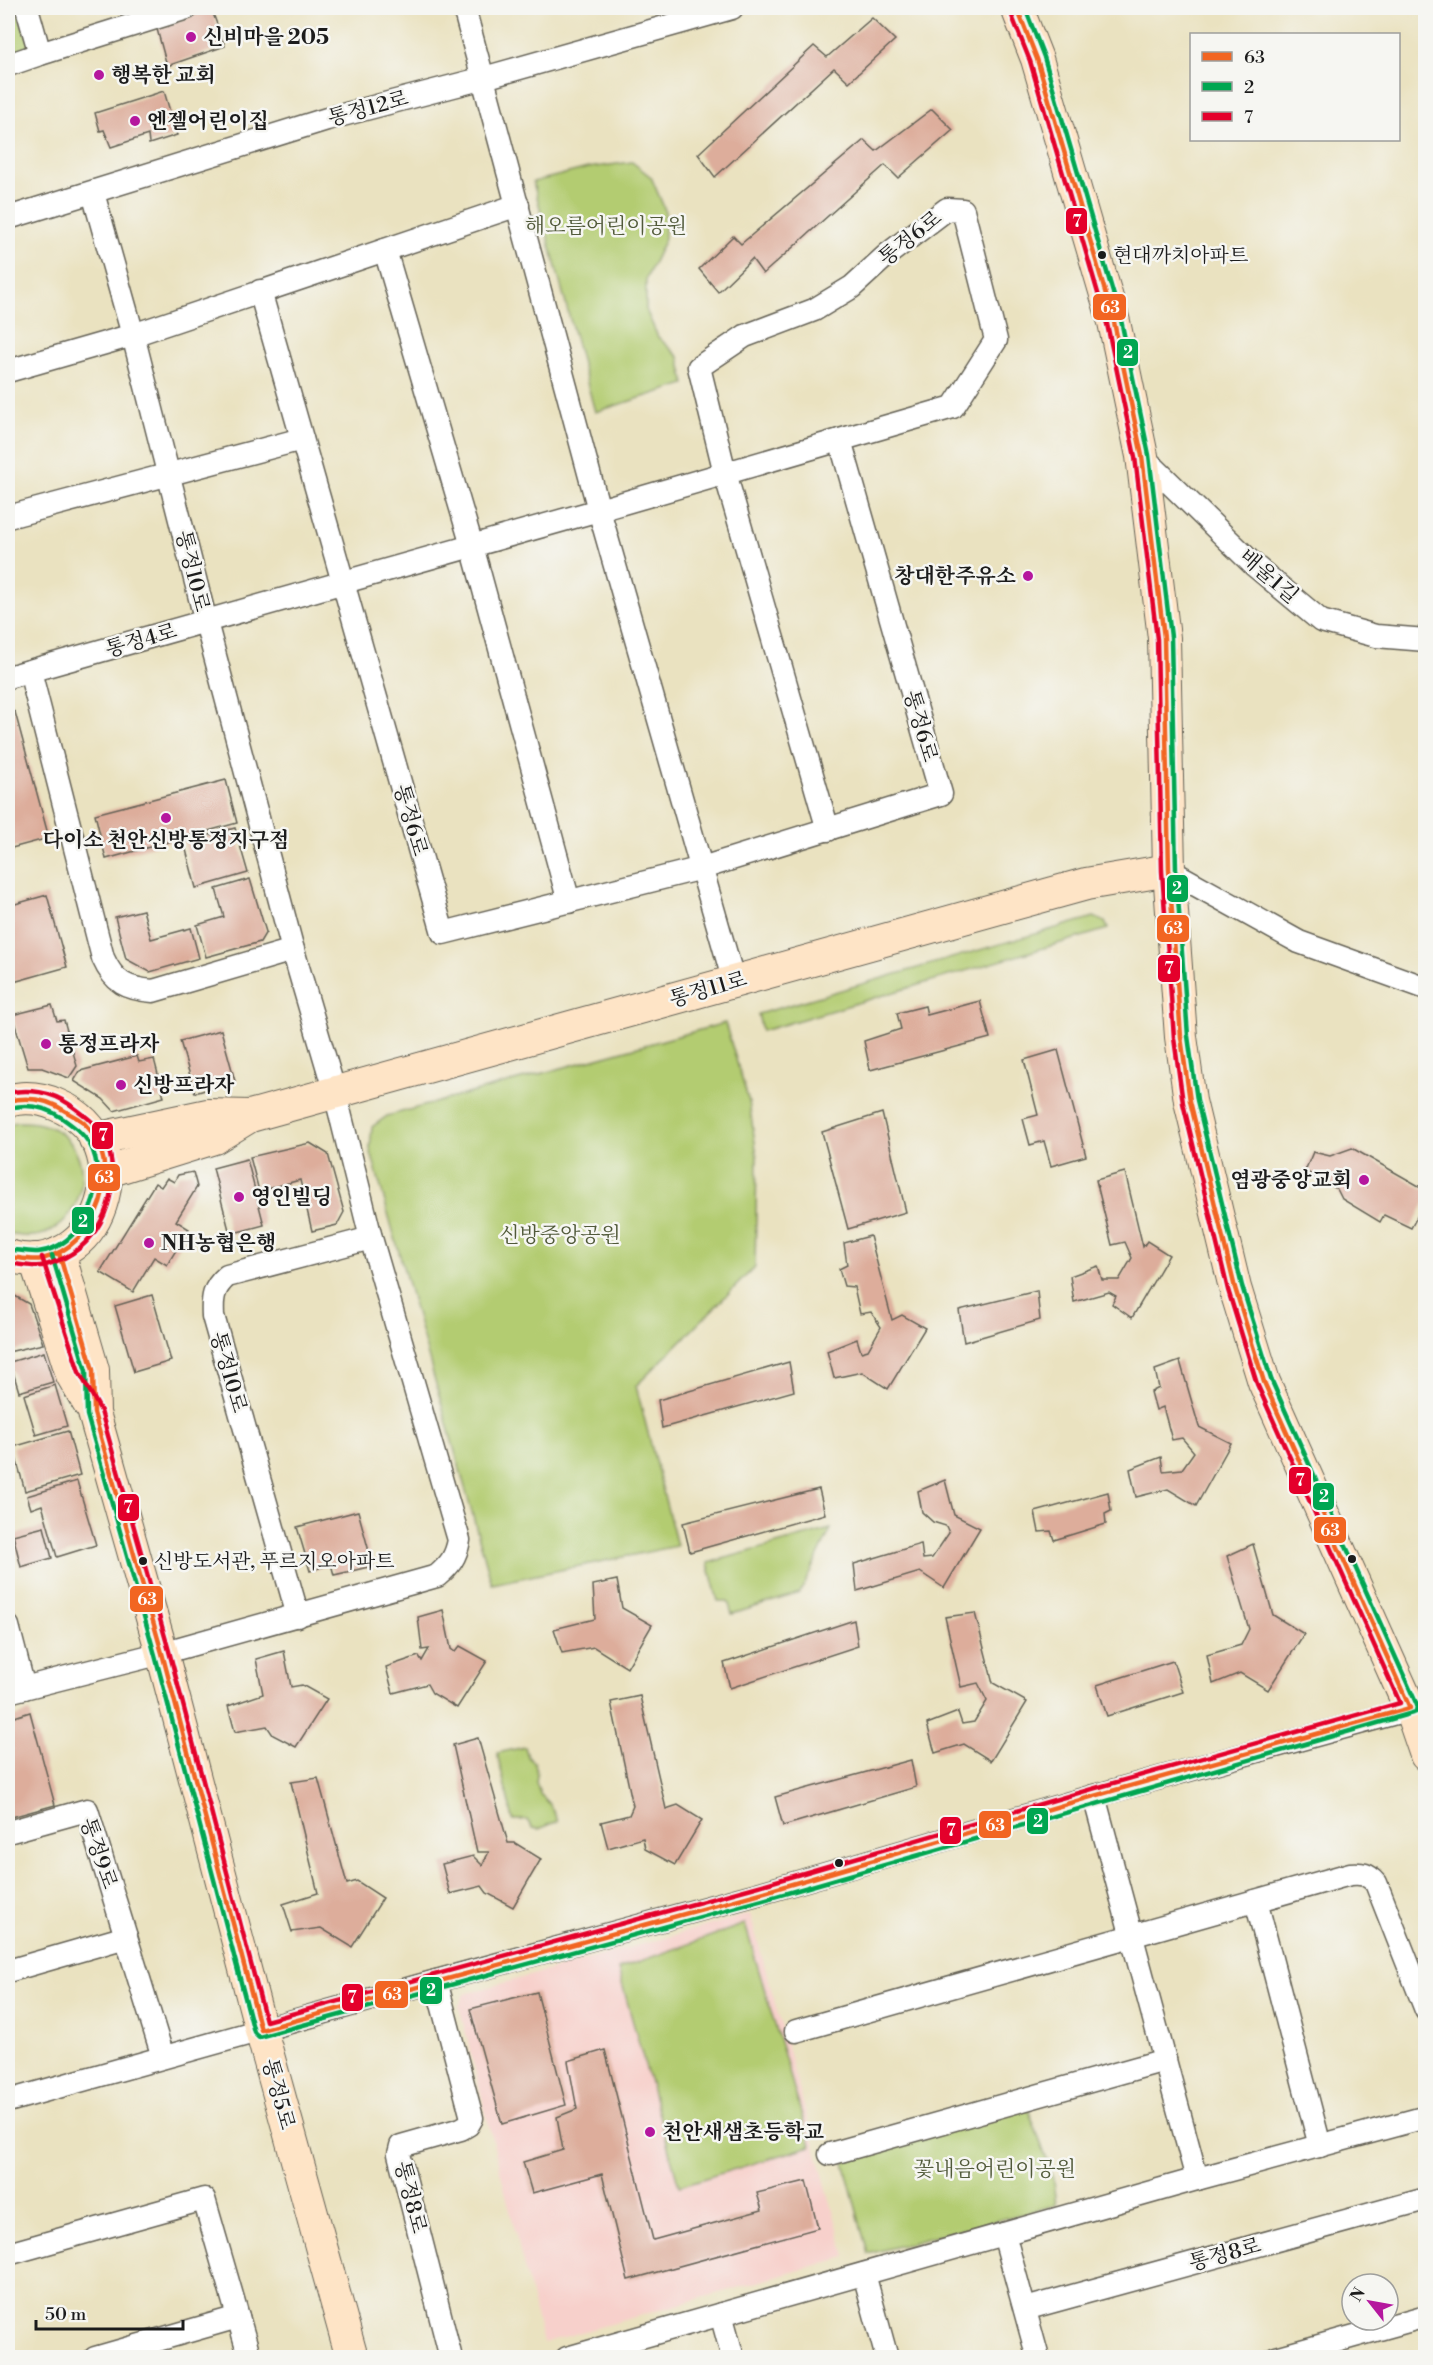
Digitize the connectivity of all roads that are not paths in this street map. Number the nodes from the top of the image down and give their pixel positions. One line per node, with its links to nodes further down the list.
1 (27, 8): 6 (street)
2 (187, 8): 6 (street)
3 (464, 8): 8 (street)
4 (732, 8): 8 (street, 통정12로)
5 (1017, 8): 18 (street)
6 (40, 54): 7 (street)
7 (8, 65)
8 (484, 78): 9 (street, 통정12로); 10 (street)
9 (93, 193): 11 (street, 통정12로); 14 (street, 통정10로)
10 (518, 205): 12 (street); 21 (street)
11 (8, 218)
12 (385, 250): 13 (street); 23 (street)
13 (260, 291): 14 (street); 16 (street)
14 (133, 335): 15 (street); 20 (street, 통정10로)
15 (8, 371)
16 (302, 439): 20 (street); 24 (street)
17 (840, 440): 19 (street, 통정6로); 19 (street, 통정6로); 29 (street, 통정6로)
18 (1142, 456): 26 (street, 배울1길); 31 (street)
19 (725, 473): 21 (street, 통정6로); 29 (street, 통정6로)
20 (169, 474): 22 (street); 25 (street, 통정10로)
21 (599, 510): 23 (street, 통정4로); 30 (street)
22 (8, 517)
23 (472, 546): 24 (street, 통정4로); 32 (street)
24 (344, 582): 25 (street, 통정4로); 32 (street, 통정6로)
25 (206, 622): 27 (street, 통정4로); 33 (street, 통정10로)
26 (1425, 640)
27 (30, 671): 28 (street, 통정4로); 33 (street)
28 (8, 677)
29 (828, 830): 30 (street, 통정6로)
30 (702, 868): 32 (street, 통정6로); 34 (street)
31 (1169, 870): 34 (street, 통정11로); 35 (street); 47 (street)
32 (569, 902)
33 (293, 950): 37 (street, 통정10로)
34 (734, 982): 37 (street, 통정11로)
35 (1425, 988)
36 (10, 1091): 39 (street)
37 (335, 1093): 38 (street, 통정11로); 41 (street, 통정10로)
38 (250, 1116): 39 (street); 40 (street)
39 (95, 1140): 40 (street)
40 (105, 1172): 42 (street)
41 (371, 1238): 43 (street, 통정10로); 43 (street, 통정10로)
42 (34, 1256): 45 (street, 통정5로)
43 (298, 1616): 45 (street, 통정10로)
44 (8, 1626): 46 (street, 통정10로)
45 (162, 1653): 46 (street, 통정10로); 57 (street, 통정5로)
46 (16, 1690)
47 (1418, 1707): 48 (street); 49 (street)
48 (1425, 1755)
49 (1094, 1796): 52 (street); 55 (street)
50 (8, 1832): 53 (street, 통정9로)
51 (1256, 1901): 52 (street); 56 (street); 63 (street)
52 (1131, 1935): 58 (street); 60 (street)
53 (126, 1937): 54 (street); 59 (street, 통정9로)
54 (8, 1971)
55 (436, 1981): 57 (street); 77 (street, 통정8로)
56 (1425, 2010)
57 (261, 2030): 59 (street); 76 (street, 통정5로)
58 (796, 2031)
59 (163, 2057): 61 (street)
60 (1165, 2060): 64 (street); 65 (street)
61 (8, 2101)
62 (1425, 2117): 63 (street)
63 (1320, 2146): 65 (street)
64 (830, 2154)
65 (1197, 2179): 67 (street)
66 (1425, 2199): 70 (street, 통정8로)
67 (1004, 2234): 69 (street); 70 (street)
68 (8, 2254): 73 (street)
69 (864, 2274): 71 (street); 80 (street)
70 (1025, 2309): 81 (street)
71 (721, 2314): 78 (street); 79 (street)
72 (1425, 2316): 82 (street)
73 (238, 2318): 74 (street); 75 (street)
74 (95, 2358)
75 (250, 2358)
76 (352, 2358)
77 (451, 2358)
78 (567, 2358)
79 (733, 2358)
80 (887, 2358)
81 (1038, 2358)
82 (1276, 2358)

